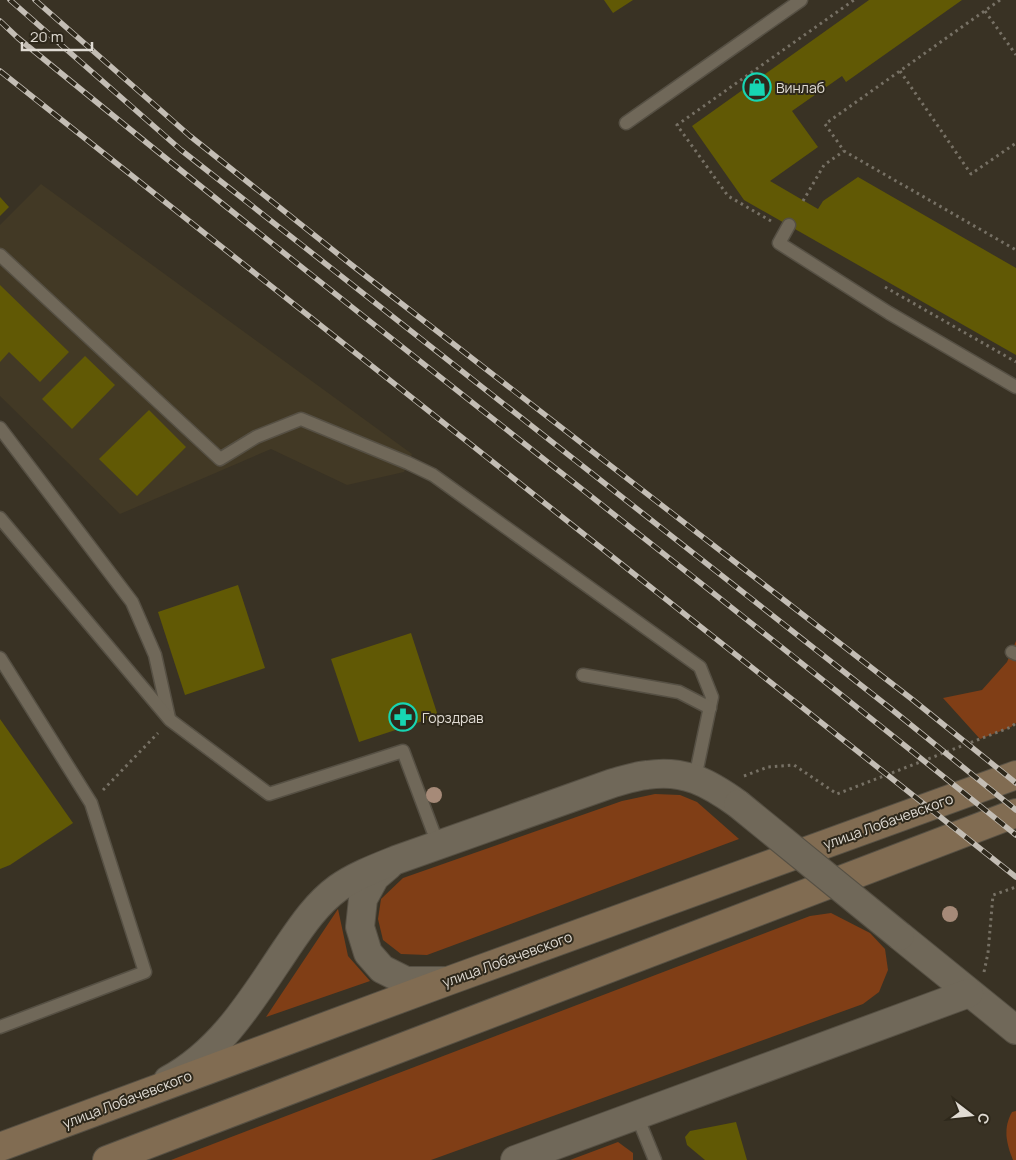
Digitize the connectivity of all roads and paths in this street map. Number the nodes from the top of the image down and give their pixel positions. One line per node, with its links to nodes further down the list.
1 (801, 0): 7 (lane)
2 (854, 0): 10 (path)
3 (1000, 0): 4 (path)
4 (985, 11): 5 (path); 6 (path)
5 (1016, 55)
6 (900, 72): 8 (path); 9 (path)
7 (626, 123)
8 (1016, 142)
9 (844, 151): 11 (path); 13 (path)
10 (728, 196)
11 (803, 201)
12 (789, 226): 15 (lane)
13 (1016, 250)
14 (0, 254): 20 (lane)
15 (1016, 386)
16 (0, 428): 21 (lane)
17 (0, 518): 21 (lane)
18 (0, 658): 26 (lane)
19 (583, 675): 20 (lane)
20 (710, 708): 25 (lane)
21 (170, 720): 26 (path); 28 (lane)
22 (1016, 723): 24 (path)
23 (1016, 774): 31 (main road, улица Лобачевского)
24 (744, 776)
25 (694, 778): 29 (street); 32 (street, bridge)
26 (91, 803): 33 (lane)
27 (1016, 813): 38 (main road)
28 (433, 831)
29 (396, 860): 31 (street); 35 (street)
30 (1016, 887): 32 (path)
31 (448, 981): 35 (main road, улица Лобачевского)
32 (977, 983): 34 (street); 36 (street)
33 (0, 1027)
34 (1016, 1030)
35 (147, 1092): 37 (main road, улица Лобачевского)
36 (637, 1116): 39 (street); 40 (lane)
37 (0, 1147)
38 (107, 1160)
39 (515, 1160)
40 (655, 1160)

